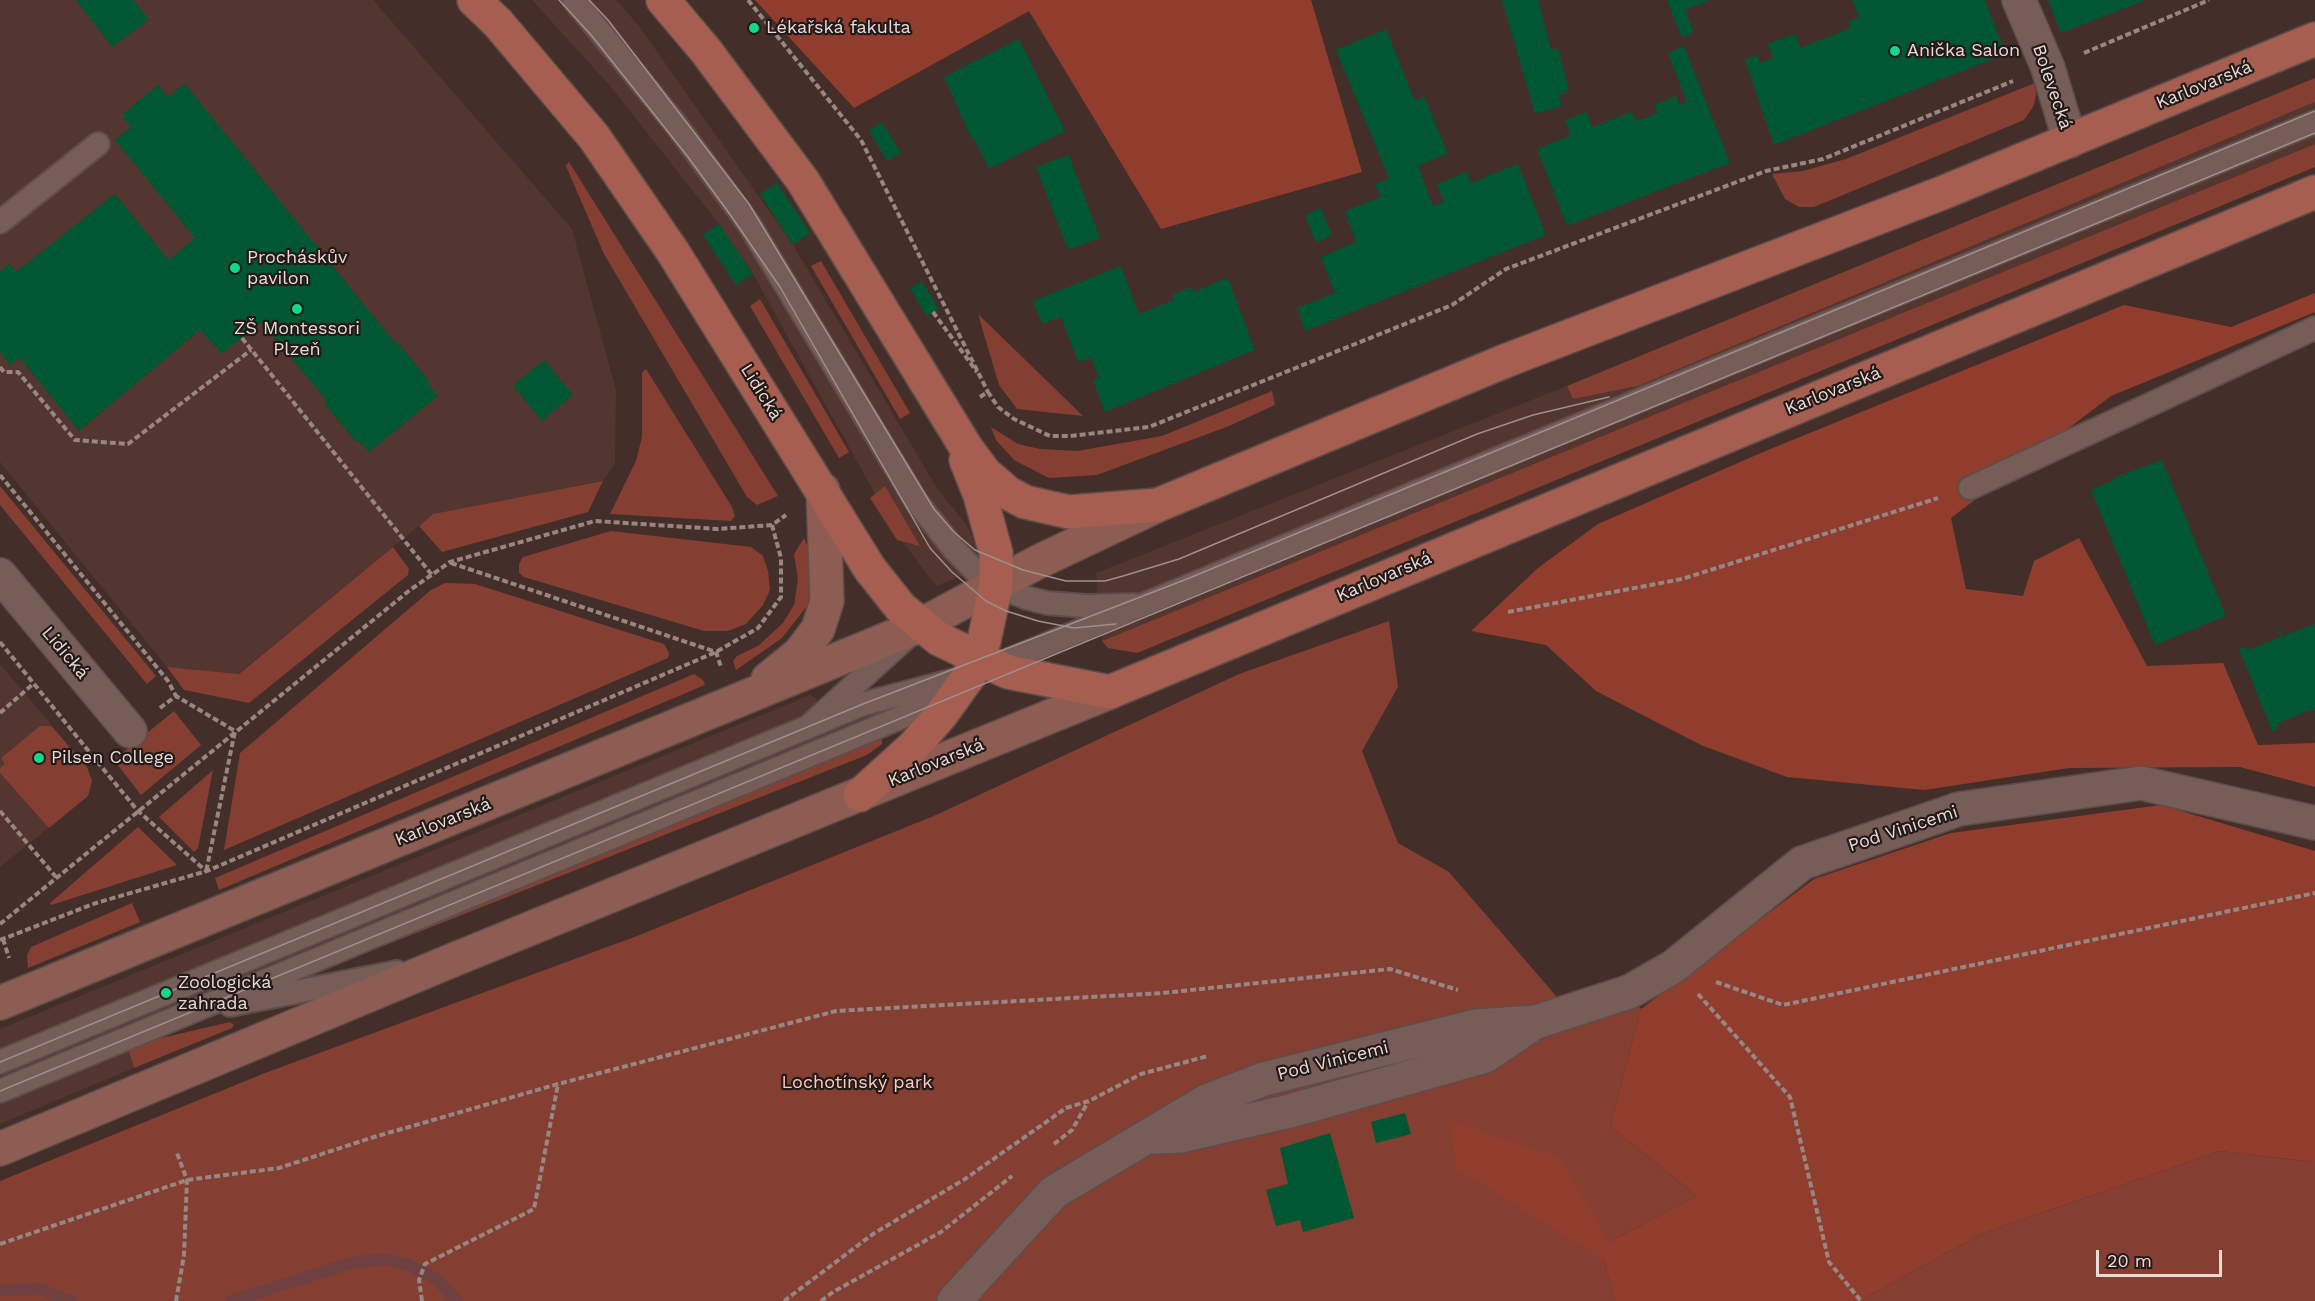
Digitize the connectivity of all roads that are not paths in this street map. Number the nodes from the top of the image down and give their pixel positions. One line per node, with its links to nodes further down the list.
1 (474, 0): 14 (main road, Lidická)
2 (574, 0): 17 (lane)
3 (663, 0): 12 (main road)
4 (2019, 0): 7 (street, Bolevecká)
5 (2315, 39): 7 (main road, Karlovarská)
6 (2315, 122): 18 (lane, Karlovarská)
7 (2070, 141): 15 (main road, Karlovarská)
8 (98, 144): 10 (lane)
9 (2315, 192): 21 (main road, Karlovarská)
10 (0, 222)
11 (2315, 328): 13 (lane)
12 (948, 416): 15 (main road, Karlovarská); 17 (main road)
13 (1970, 488)
14 (823, 490): 19 (main road, Lidická); 22 (main road)
15 (1158, 505): 17 (main road, Karlovarská)
16 (0, 575): 24 (street, Lidická)
17 (996, 585): 18 (lane); 19 (main road, Karlovarská); 20 (main road)
18 (1147, 604): 20 (lane, Karlovarská)
19 (919, 626): 20 (main road, Lidická); 22 (main road, Karlovarská); 23 (lane, Karlovarská)
20 (974, 674): 21 (main road, Lidická); 23 (lane, Karlovarská); 25 (main road); 29 (lane, Karlovarská)
21 (1110, 692): 25 (main road, Karlovarská)
22 (732, 704): 28 (main road, Karlovarská)
23 (808, 727): 30 (lane, Karlovarská)
24 (130, 731)
25 (860, 795): 27 (main road, Karlovarská)
26 (2315, 823): 33 (street, Pod Vinicemi)
27 (453, 960): 29 (lane, Karlovarská); 32 (main road, Karlovarská)
28 (0, 1003)
29 (178, 1016): 31 (lane, Karlovarská)
30 (0, 1062)
31 (0, 1091)
32 (0, 1149)
33 (954, 1301)

